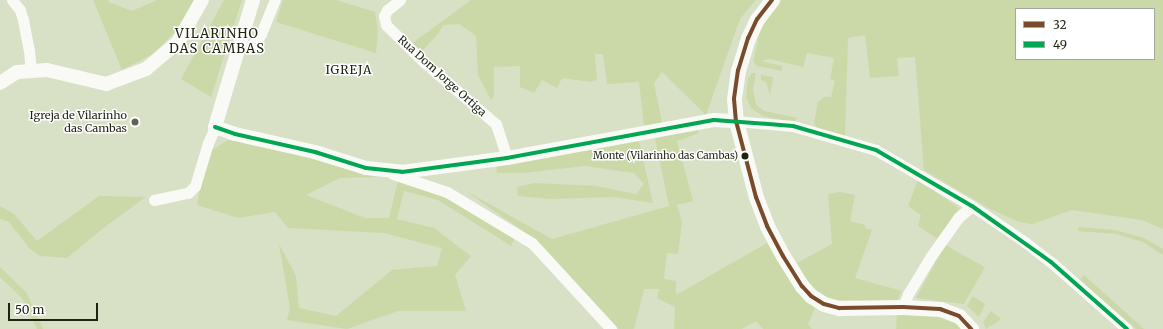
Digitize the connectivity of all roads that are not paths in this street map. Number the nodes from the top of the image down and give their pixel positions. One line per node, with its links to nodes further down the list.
1 (12, 0): 8 (street)
2 (202, 0): 8 (street)
3 (253, 0): 7 (street)
4 (275, 0): 7 (street)
5 (400, 0): 12 (street, Rua Dom Jorge Ortiga)
6 (772, 0): 10 (main road)
7 (239, 45): 11 (street)
8 (30, 71): 9 (street)
9 (0, 83)
10 (736, 122): 12 (street); 15 (street); 16 (main road)
11 (214, 127): 13 (street); 14 (street)
12 (507, 158): 13 (street)
13 (385, 171): 17 (street)
14 (154, 200)
15 (972, 206): 16 (street); 19 (street)
16 (902, 307): 18 (main road)
17 (610, 329)
18 (971, 329)
19 (1127, 329)

